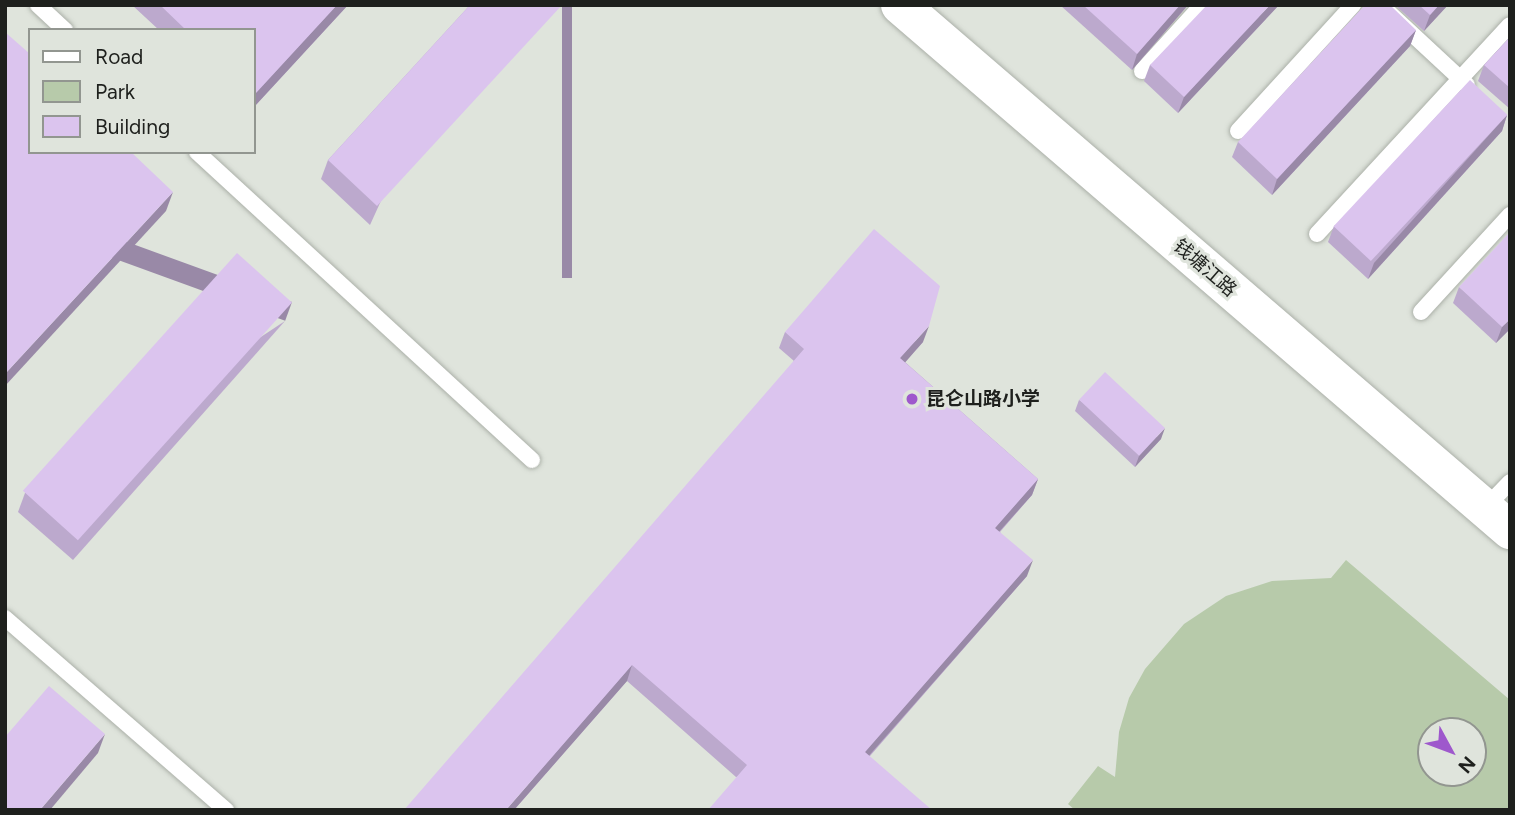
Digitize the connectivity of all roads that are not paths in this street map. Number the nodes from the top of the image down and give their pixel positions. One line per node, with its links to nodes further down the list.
1 (38, 5): 7 (lane)
2 (900, 5): 17 (street, 钱塘江路)
3 (1202, 5): 8 (lane)
4 (1353, 5): 11 (lane)
5 (1381, 5): 9 (lane)
6 (1510, 26): 9 (lane)
7 (63, 28)
8 (1142, 71)
9 (1461, 79): 10 (lane); 14 (lane)
10 (1480, 97)
11 (1238, 131)
12 (199, 154): 16 (lane)
13 (1510, 215): 15 (lane)
14 (1317, 234)
15 (1421, 312)
16 (532, 460)
17 (1502, 507)
18 (5, 618): 19 (lane)
19 (226, 810)

